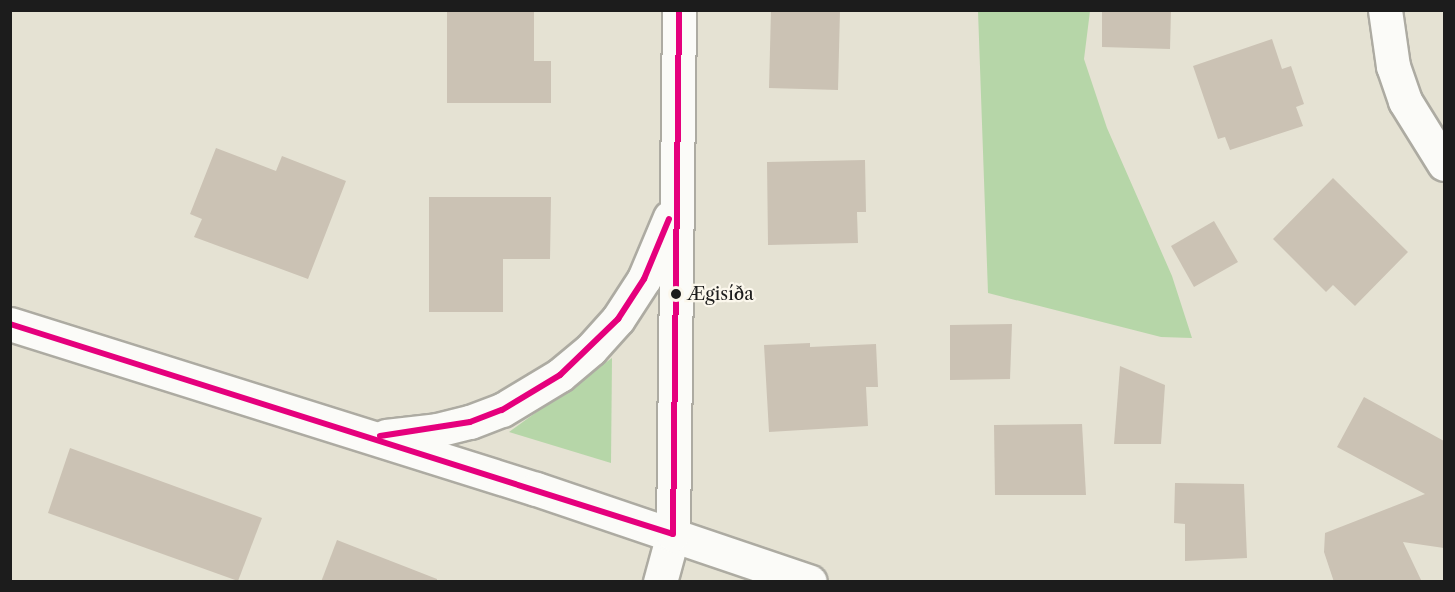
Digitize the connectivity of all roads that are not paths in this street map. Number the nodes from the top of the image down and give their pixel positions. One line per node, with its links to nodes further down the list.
1 (679, 10): 4 (street)
2 (1385, 10): 3 (street)
3 (1444, 164)
4 (677, 189): 6 (street); 7 (street)
5 (10, 324): 6 (street)
6 (370, 436): 7 (street)
7 (673, 534): 8 (street); 9 (street)
8 (660, 582)
9 (810, 582)

